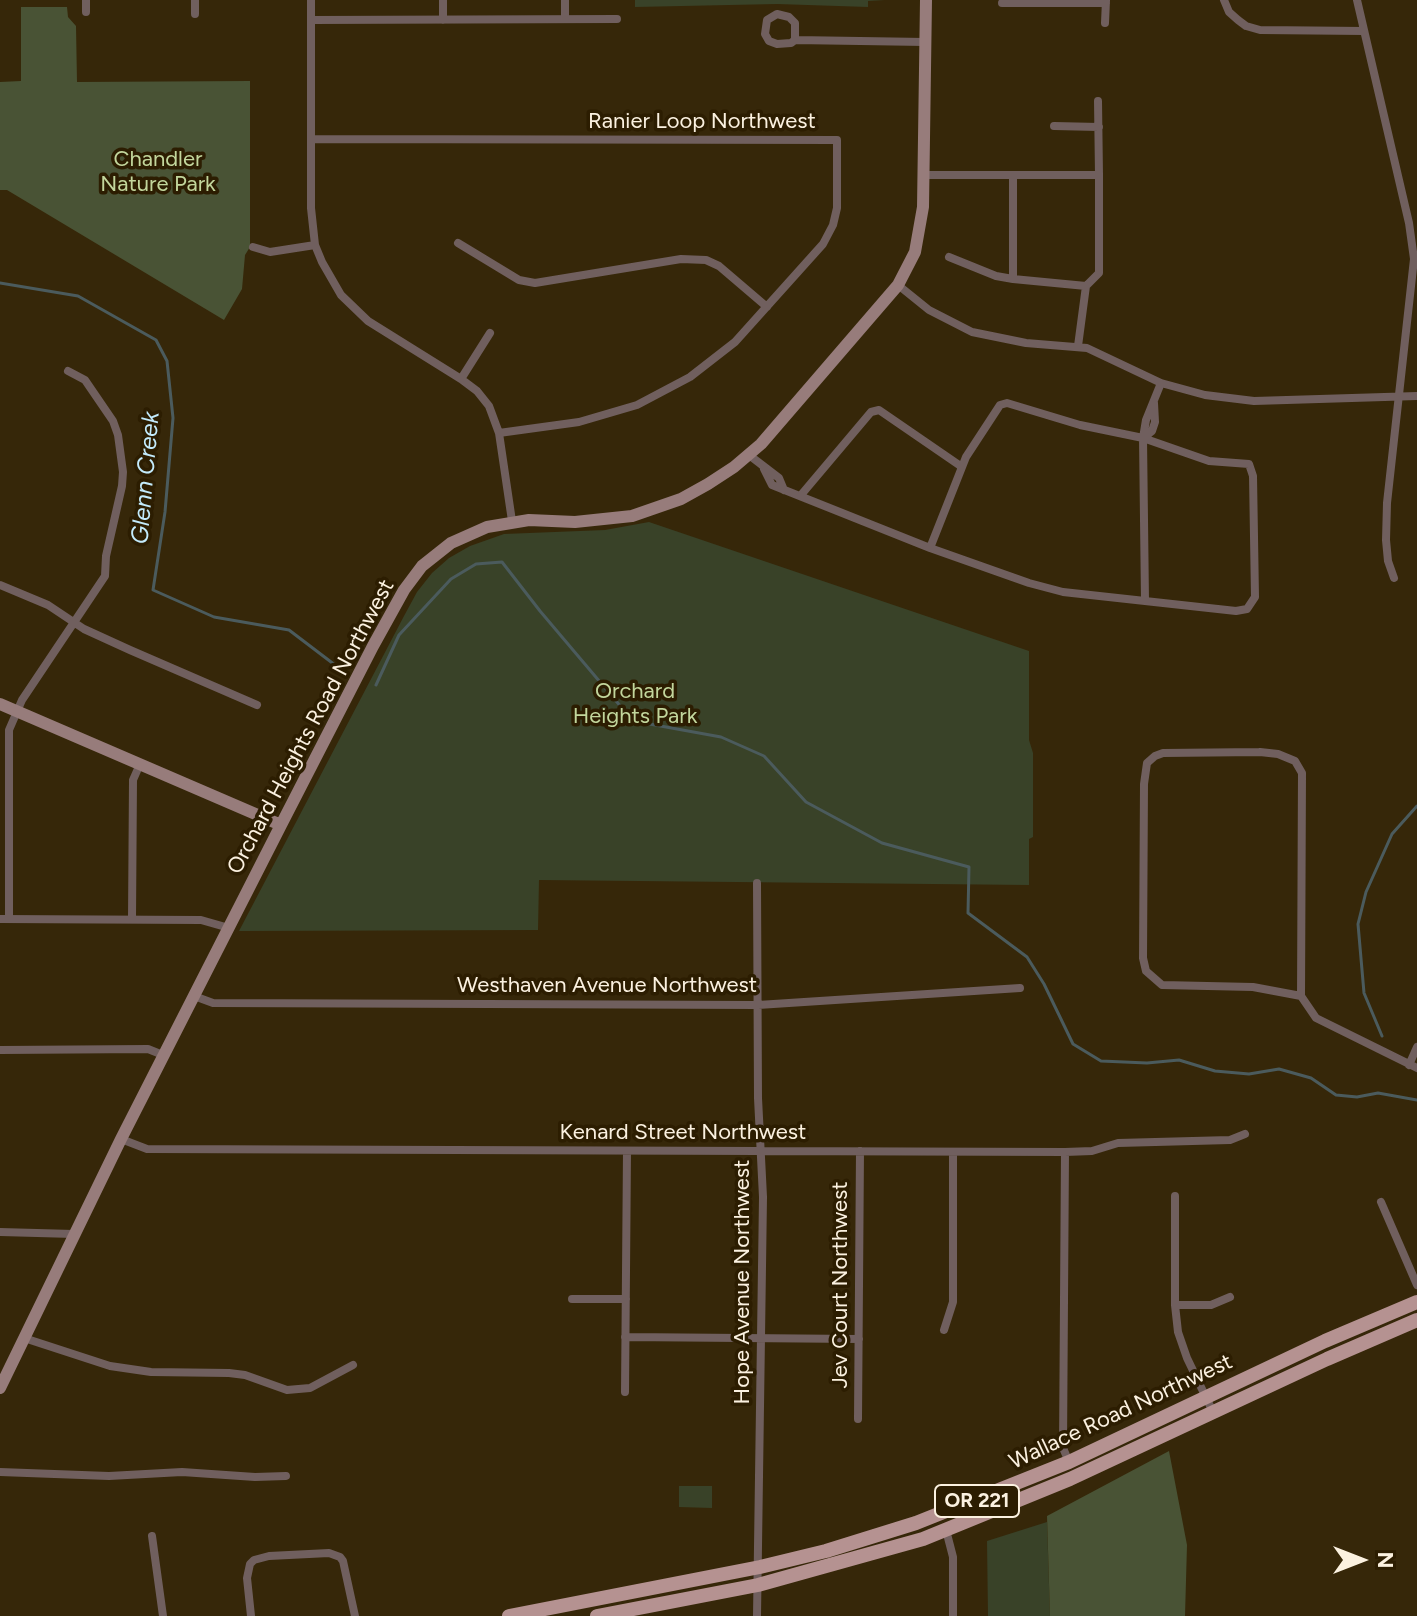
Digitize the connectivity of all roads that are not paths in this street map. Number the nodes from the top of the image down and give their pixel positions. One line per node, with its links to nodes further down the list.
1 (86, 0): 11 (street)
2 (195, 0): 12 (street)
3 (311, 0): 15 (street)
4 (443, 0): 16 (street)
5 (565, 0): 13 (street)
6 (926, 0): 20 (main road, Orchard Heights Road Northwest)
7 (1224, 0): 18 (street)
8 (1357, 0): 18 (street)
9 (1106, 2): 10 (street); 17 (street)
10 (1002, 3)
11 (86, 12)
12 (195, 14)
13 (565, 19): 14 (street); 16 (street)
14 (617, 19)
15 (311, 20): 16 (street); 24 (street)
16 (443, 20)
17 (1105, 23)
18 (1364, 31): 41 (street)
19 (795, 40): 19 (street); 20 (street)
20 (925, 42): 25 (main road, Orchard Heights Road Northwest)
21 (1098, 101): 23 (street)
22 (1054, 126): 23 (street)
23 (1099, 127): 27 (street)
24 (311, 139): 29 (street); 35 (street, Ranier Loop Northwest)
25 (924, 175): 26 (street); 33 (main road, Orchard Heights Road Northwest)
26 (1013, 175): 27 (street); 32 (street)
27 (1099, 175): 34 (street)
28 (458, 243): 35 (street)
29 (315, 245): 30 (street); 39 (street)
30 (253, 247)
31 (949, 257): 32 (street)
32 (1013, 279): 34 (street)
33 (898, 285): 37 (street); 45 (main road, Orchard Heights Road Northwest)
34 (1086, 286): 37 (street)
35 (767, 307): 43 (street, Ranier Loop Northwest)
36 (490, 333): 39 (street)
37 (1078, 346): 40 (street)
38 (68, 371): 53 (street)
39 (461, 379): 43 (street)
40 (1161, 383): 41 (street); 44 (street)
41 (1399, 396): 42 (street); 50 (street)
42 (1417, 396)
43 (499, 433): 48 (street)
44 (1143, 438): 46 (street); 52 (street); 52 (street)
45 (749, 455): 47 (street); 48 (main road, Orchard Heights Road Northwest)
46 (962, 467): 47 (street); 49 (street)
47 (801, 495): 49 (street)
48 (512, 521): 58 (main road, Orchard Heights Road Northwest)
49 (930, 548): 52 (street)
50 (1394, 578)
51 (0, 585): 53 (street)
52 (1145, 601)
53 (76, 621): 55 (street); 56 (street)
54 (0, 704): 56 (main road)
55 (257, 705)
56 (17, 711): 57 (main road); 61 (street)
57 (140, 764): 58 (main road); 60 (street)
58 (281, 825): 62 (main road, Orchard Heights Road Northwest)
59 (757, 883): 66 (street, Hope Avenue Northwest)
60 (132, 918): 61 (street); 62 (street)
61 (4, 919)
62 (229, 928): 64 (main road, Orchard Heights Road Northwest)
63 (1020, 988): 66 (street, Westhaven Avenue Northwest)
64 (194, 996): 66 (street, Westhaven Avenue Northwest); 69 (main road, Orchard Heights Road Northwest)
65 (1301, 996): 65 (street); 70 (street)
66 (758, 1005): 74 (street, Hope Avenue Northwest)
67 (1417, 1047): 70 (street)
68 (0, 1050): 69 (street)
69 (163, 1055): 72 (main road, Orchard Heights Road Northwest)
70 (1413, 1066)
71 (1245, 1134): 77 (street, Kenard Street Northwest)
72 (121, 1139): 73 (street, Kenard Street Northwest); 81 (main road, Orchard Heights Road Northwest)
73 (627, 1151): 74 (street, Kenard Street Northwest); 85 (street)
74 (760, 1151): 75 (street, Kenard Street Northwest); 92 (street, Hope Avenue Northwest)
75 (860, 1151): 76 (street, Kenard Street Northwest); 93 (street, Jev Court Northwest)
76 (953, 1152): 77 (street, Kenard Street Northwest); 89 (street)
77 (1065, 1152): 100 (street)
78 (1175, 1196): 87 (street)
79 (1381, 1202): 82 (street)
80 (0, 1232): 81 (street)
81 (74, 1234): 91 (main road, Orchard Heights Road Northwest)
82 (1417, 1285)
83 (1230, 1297): 87 (street)
84 (572, 1299): 85 (street)
85 (626, 1299): 90 (street)
86 (1417, 1302): 97 (main road, Wallace Road Northwest / OR 221)
87 (1175, 1305): 97 (street)
88 (1417, 1320): 98 (main road, Wallace Road Northwest / OR 221)
89 (944, 1330)
90 (625, 1337): 92 (street); 96 (street)
91 (24, 1338): 94 (street); 95 (main road, Orchard Heights Road Northwest)
92 (762, 1338): 93 (street); 105 (street, Hope Avenue Northwest)
93 (859, 1339): 99 (street, Jev Court Northwest)
94 (353, 1365)
95 (0, 1388)
96 (625, 1392)
97 (1206, 1396): 98 (street); 100 (main road, Wallace Road Northwest / OR 221)
98 (1213, 1412): 103 (main road, Wallace Road Northwest / OR 221)
99 (858, 1419)
100 (1069, 1462): 105 (main road, Wallace Road Northwest / OR 221)
101 (0, 1472): 102 (street)
102 (286, 1476)
103 (946, 1530): 106 (main road, Wallace Road Northwest / OR 221); 113 (street)
104 (152, 1536): 107 (street)
105 (760, 1567): 106 (street, Hope Avenue Northwest); 110 (main road, Wallace Road Northwest / OR 221)
106 (758, 1585): 111 (main road, Wallace Road Northwest / OR 221); 112 (street, Hope Avenue Northwest)
107 (163, 1616)
108 (251, 1616): 109 (street)
109 (355, 1616)
110 (514, 1616)
111 (597, 1616)
112 (757, 1616)
113 (953, 1616)

